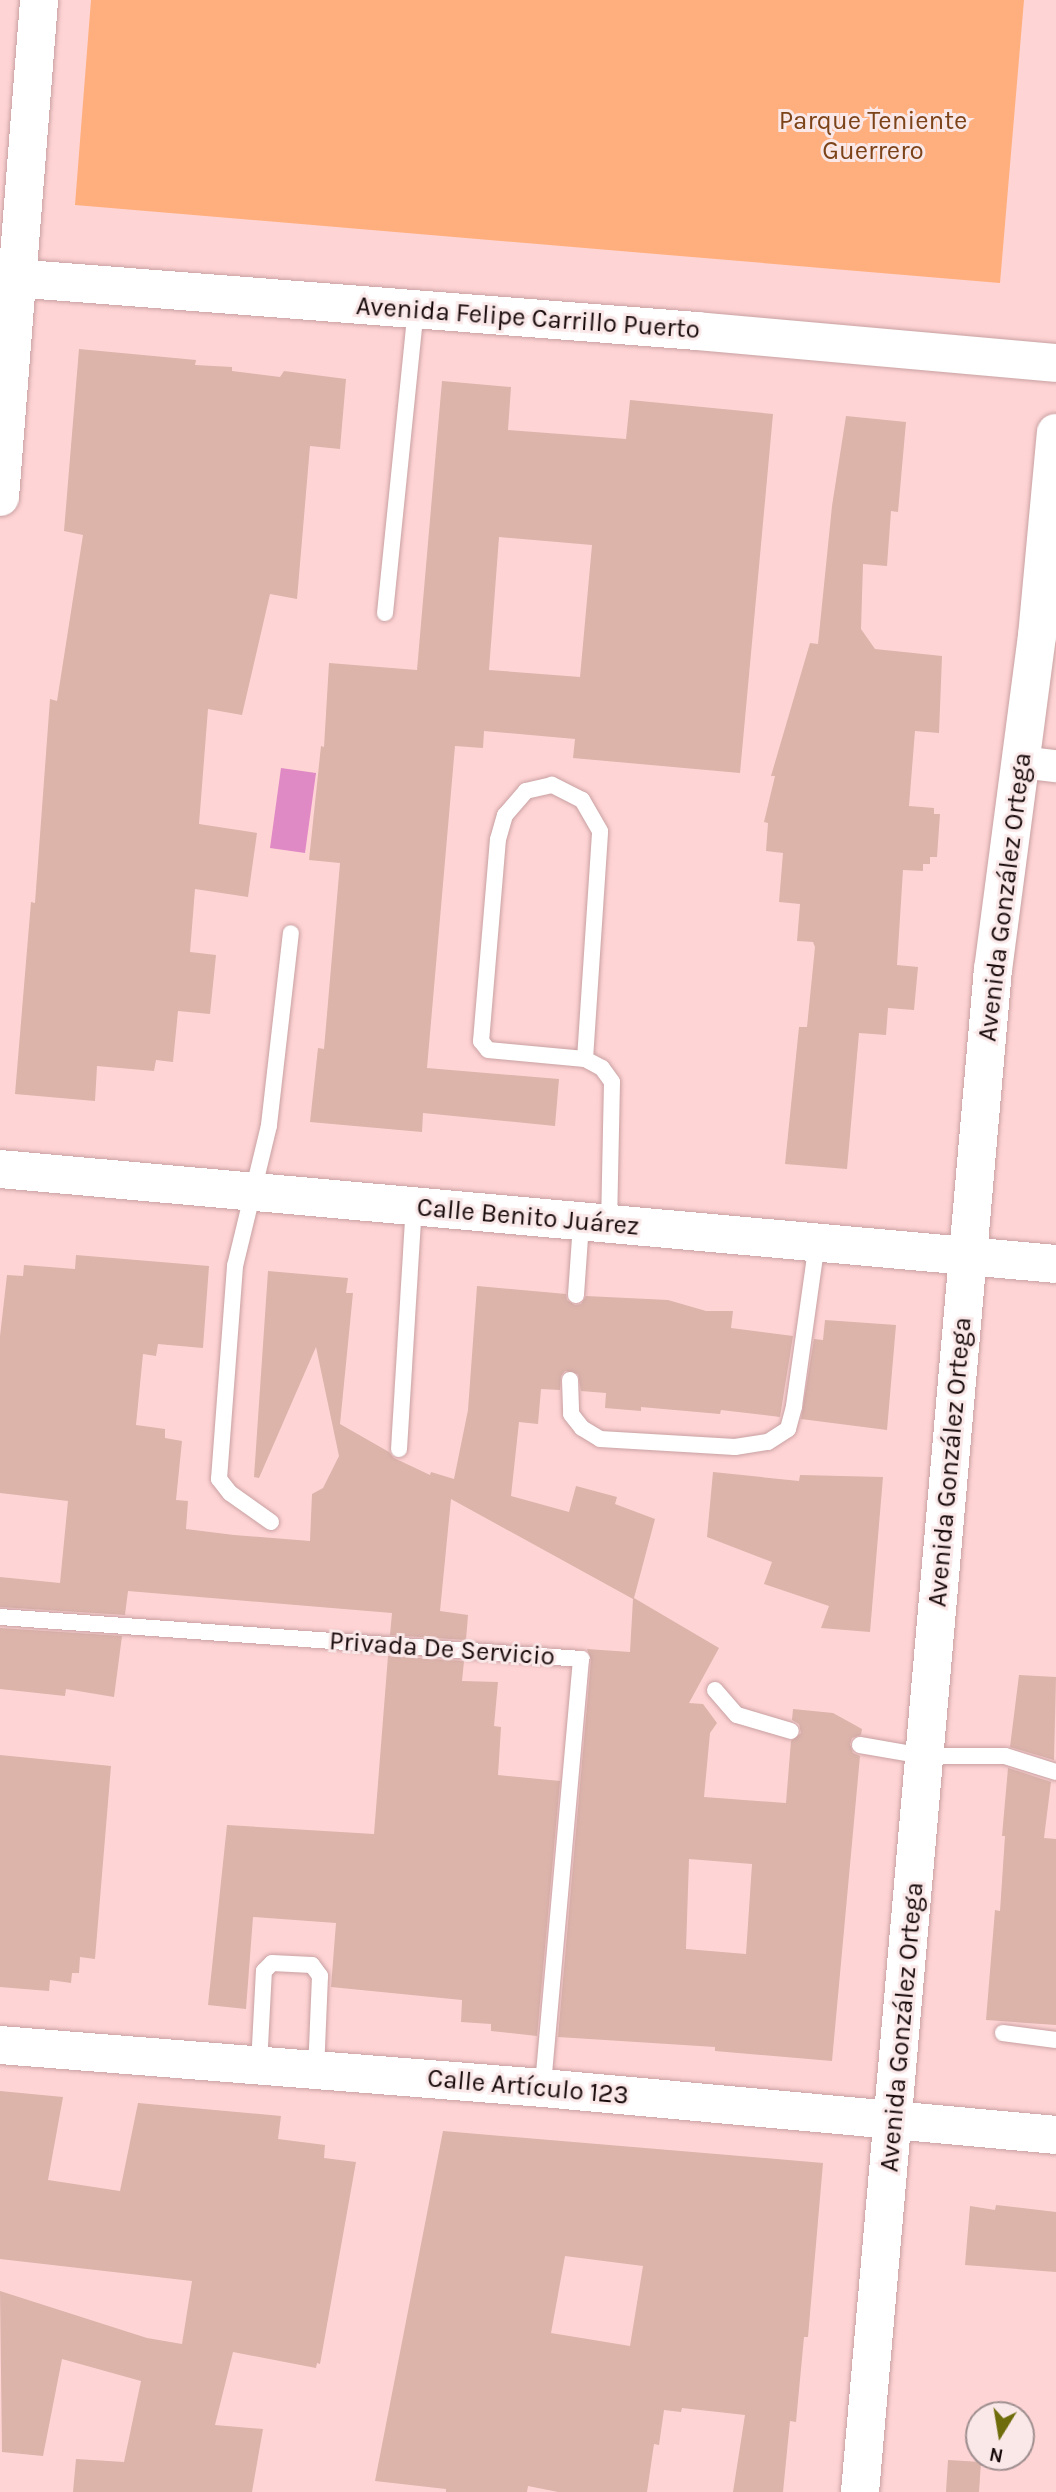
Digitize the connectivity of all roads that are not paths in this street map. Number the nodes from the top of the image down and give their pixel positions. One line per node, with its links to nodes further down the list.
1 (39, 0): 2 (street)
2 (8, 277): 3 (street, Avenida Felipe Carrillo Puerto); 6 (street)
3 (416, 310): 4 (street, Avenida Felipe Carrillo Puerto); 7 (lane)
4 (1056, 363)
5 (1056, 433): 8 (street, Avenida González Ortega)
6 (0, 496)
7 (385, 613)
8 (1038, 764): 16 (street, Avenida González Ortega)
9 (290, 933): 12 (lane)
10 (584, 1059): 10 (lane); 14 (lane)
11 (0, 1169): 12 (street, Calle Benito Juárez)
12 (253, 1192): 13 (street, Calle Benito Juárez); 21 (lane)
13 (414, 1206): 14 (street, Calle Benito Juárez); 20 (lane)
14 (595, 1223): 15 (street, Calle Benito Juárez); 18 (lane)
15 (817, 1243): 16 (street, Calle Benito Juárez); 19 (lane)
16 (969, 1257): 17 (street, Calle Benito Juárez); 26 (street, Avenida González Ortega)
17 (1056, 1264)
18 (576, 1295)
19 (570, 1380)
20 (399, 1449)
21 (271, 1522)
22 (0, 1617): 33 (lane, Privada De Servicio)
23 (715, 1690): 24 (lane)
24 (792, 1731)
25 (860, 1745): 26 (lane)
26 (925, 1756): 27 (lane); 34 (street, Avenida González Ortega)
27 (1056, 1772)
28 (1003, 2033): 29 (lane)
29 (1056, 2040)
30 (0, 2045): 31 (street, Calle Artículo 123)
31 (259, 2066): 32 (street, Calle Artículo 123); 32 (lane)
32 (316, 2070): 33 (street, Calle Artículo 123)
33 (543, 2088): 34 (street, Calle Artículo 123)
34 (893, 2119): 35 (street, Calle Artículo 123); 36 (street, Avenida González Ortega)
35 (1056, 2135)
36 (860, 2492)

